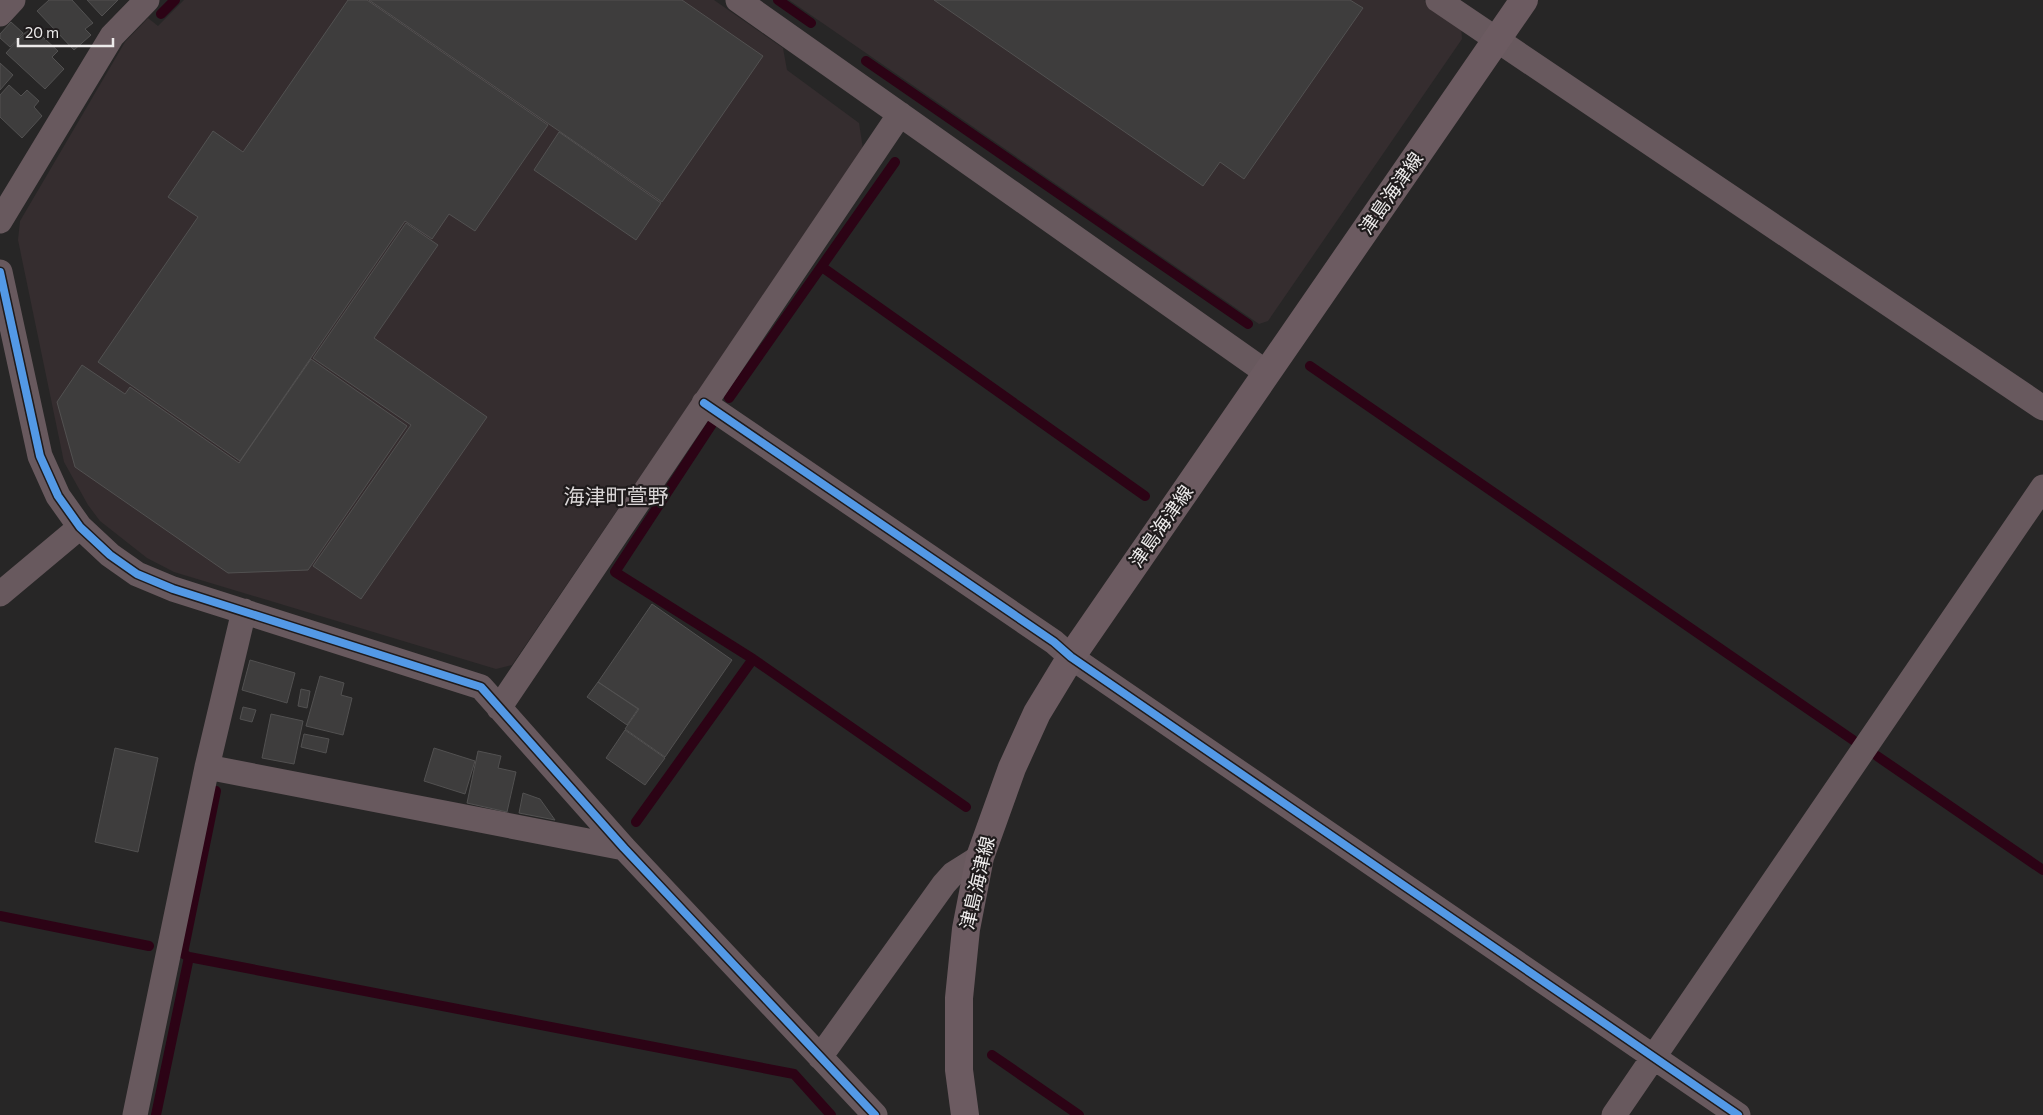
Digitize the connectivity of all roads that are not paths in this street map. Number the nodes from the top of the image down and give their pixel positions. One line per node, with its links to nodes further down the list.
1 (13, 0): 6 (street)
2 (147, 0): 9 (street)
3 (738, 0): 8 (street)
4 (1438, 0): 7 (street)
5 (1524, 0): 7 (main road, 津島海津線)
6 (0, 14)
7 (1496, 40): 11 (main road, 津島海津線); 13 (street)
8 (900, 114): 11 (street); 12 (street)
9 (0, 221)
10 (0, 272): 15 (street)
11 (1267, 373): 18 (main road, 津島海津線)
12 (704, 403): 18 (street); 19 (street)
13 (2043, 408)
14 (2043, 487): 24 (street)
15 (80, 527): 16 (street); 17 (street)
16 (0, 594)
17 (244, 611): 19 (street); 20 (street)
18 (1071, 657): 22 (main road, 津島海津線); 24 (street)
19 (499, 708): 21 (street)
20 (207, 768): 21 (street); 25 (street)
21 (624, 848): 23 (street)
22 (980, 857): 23 (street); 27 (main road, 津島海津線)
23 (820, 1057): 26 (street)
24 (1654, 1057): 28 (street); 29 (street)
25 (135, 1115)
26 (875, 1115)
27 (965, 1115)
28 (1614, 1115)
29 (1738, 1115)

